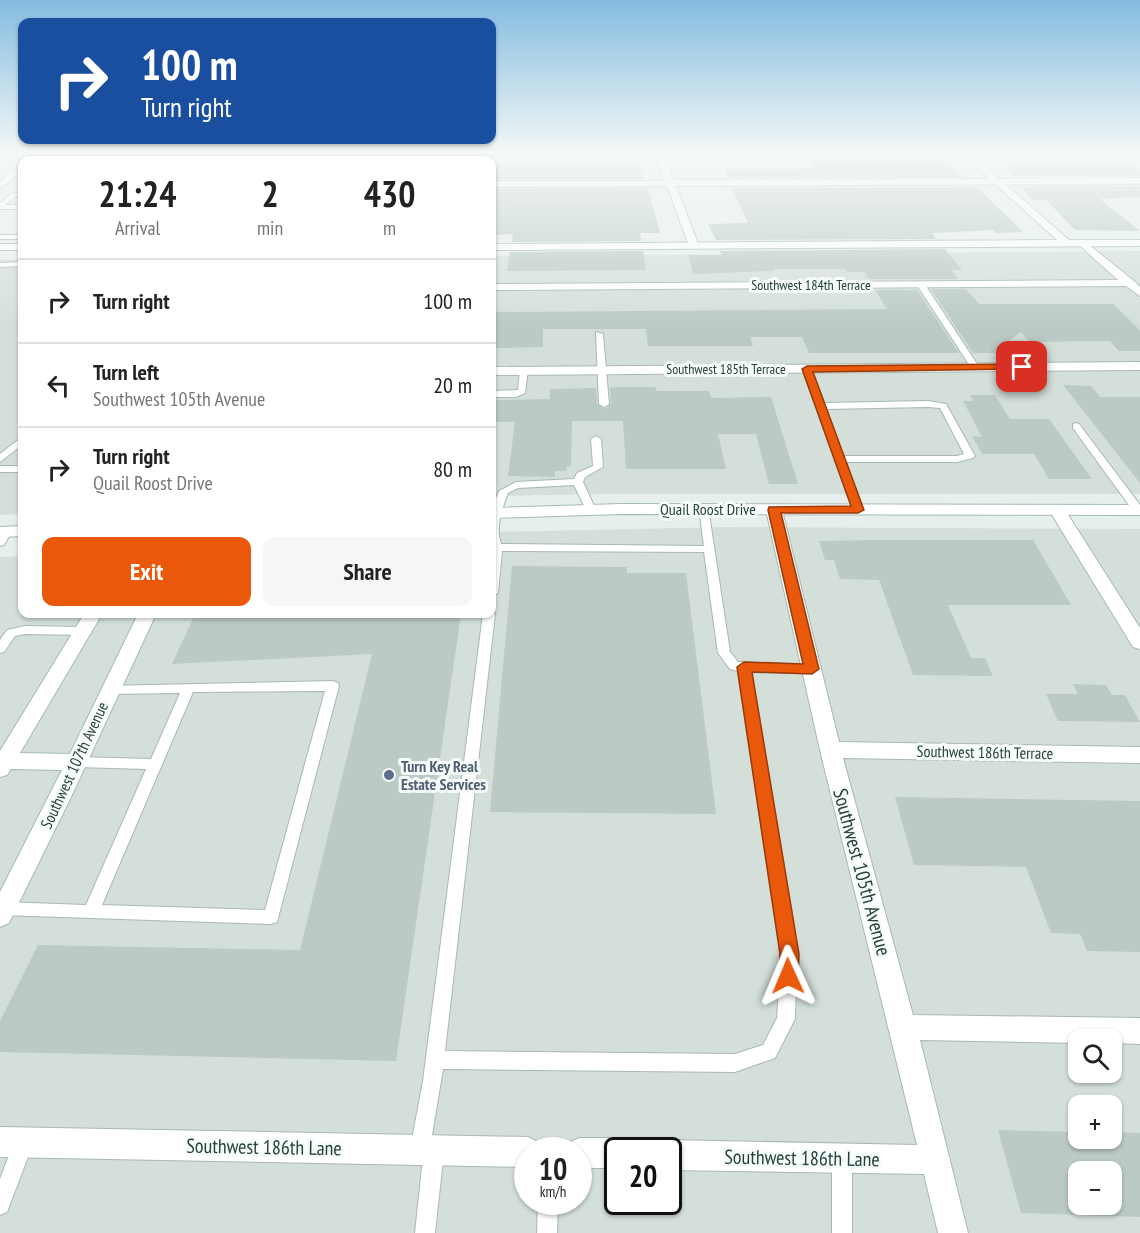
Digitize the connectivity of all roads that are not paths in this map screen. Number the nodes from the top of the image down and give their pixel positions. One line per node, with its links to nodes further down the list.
1 (680, 212): 8 (street)
2 (1031, 212): 5 (street)
3 (0, 237): 4 (lane)
4 (18, 237)
5 (1066, 243): 6 (street); 8 (street)
6 (1083, 243): 7 (street); 16 (street)
7 (1140, 243)
8 (693, 246): 11 (street)
9 (0, 247): 10 (street)
10 (18, 247)
11 (496, 247)
12 (0, 254): 13 (street)
13 (18, 254)
14 (18, 264): 15 (lane)
15 (0, 265)
16 (1130, 284): 17 (street, Southwest 184th Terrace); 19 (street)
17 (921, 285): 18 (street, Southwest 184th Terrace); 22 (lane)
18 (496, 287)
19 (1140, 293)
20 (598, 334): 26 (lane)
21 (1140, 366): 22 (street, Southwest 185th Terrace)
22 (975, 367): 23 (street, Southwest 185th Terrace)
23 (807, 369): 26 (street, Southwest 185th Terrace); 29 (lane)
24 (496, 370): 25 (street, Southwest 185th Terrace)
25 (524, 370): 26 (street, Southwest 185th Terrace); 27 (lane)
26 (601, 370): 28 (lane)
27 (496, 394)
28 (604, 404)
29 (821, 406): 34 (lane); 34 (lane)
30 (1076, 426): 44 (lane)
31 (596, 439): 37 (lane)
32 (18, 443): 33 (lane)
33 (0, 459)
34 (840, 459): 42 (lane)
35 (0, 468): 36 (lane)
36 (18, 469)
37 (578, 482): 38 (lane); 40 (lane)
38 (496, 509)
39 (704, 509): 40 (street, Quail Roost Drive); 41 (street, Quail Roost Drive); 47 (lane)
40 (591, 510): 45 (street, Quail Roost Drive)
41 (774, 510): 42 (street, Quail Roost Drive); 57 (street, Southwest 105th Avenue)
42 (858, 510): 43 (street, Quail Roost Drive)
43 (1057, 510): 44 (street, Quail Roost Drive); 54 (street)
44 (1139, 510)
45 (496, 513)
46 (497, 547): 47 (lane); 48 (lane)
47 (710, 549): 56 (lane)
48 (496, 556)
49 (91, 618): 52 (street)
50 (145, 618): 58 (street, Southwest 107th Avenue)
51 (489, 618): 69 (lane)
52 (83, 631): 53 (lane); 62 (street)
53 (6, 633): 55 (lane)
54 (1140, 643)
55 (0, 649)
56 (744, 667): 57 (lane); 69 (lane)
57 (812, 669): 60 (street, Southwest 105th Avenue)
58 (110, 689): 59 (lane); 63 (street, Southwest 107th Avenue)
59 (188, 689): 64 (lane); 65 (lane)
60 (830, 750): 61 (street, Southwest 186th Terrace); 67 (street, Southwest 105th Avenue)
61 (1140, 755)
62 (4, 758): 63 (street)
63 (77, 762): 64 (lane); 66 (street, Southwest 107th Avenue)
64 (155, 764): 65 (lane)
65 (90, 912): 66 (lane)
66 (2, 913)
67 (903, 1027): 68 (street); 75 (street, Southwest 105th Avenue)
68 (1140, 1031)
69 (434, 1060): 71 (lane)
70 (12, 1143): 71 (street, Southwest 186th Lane); 76 (lane)
71 (427, 1150): 72 (street, Southwest 186th Lane); 78 (lane)
72 (514, 1152)
73 (682, 1155): 74 (street, Southwest 186th Lane)
74 (842, 1158): 75 (street, Southwest 186th Lane); 80 (lane)
75 (935, 1160): 81 (street, Southwest 105th Avenue)
76 (0, 1205)
77 (548, 1215): 79 (lane)
78 (425, 1233)
79 (547, 1233)
80 (842, 1233)
81 (953, 1233)

